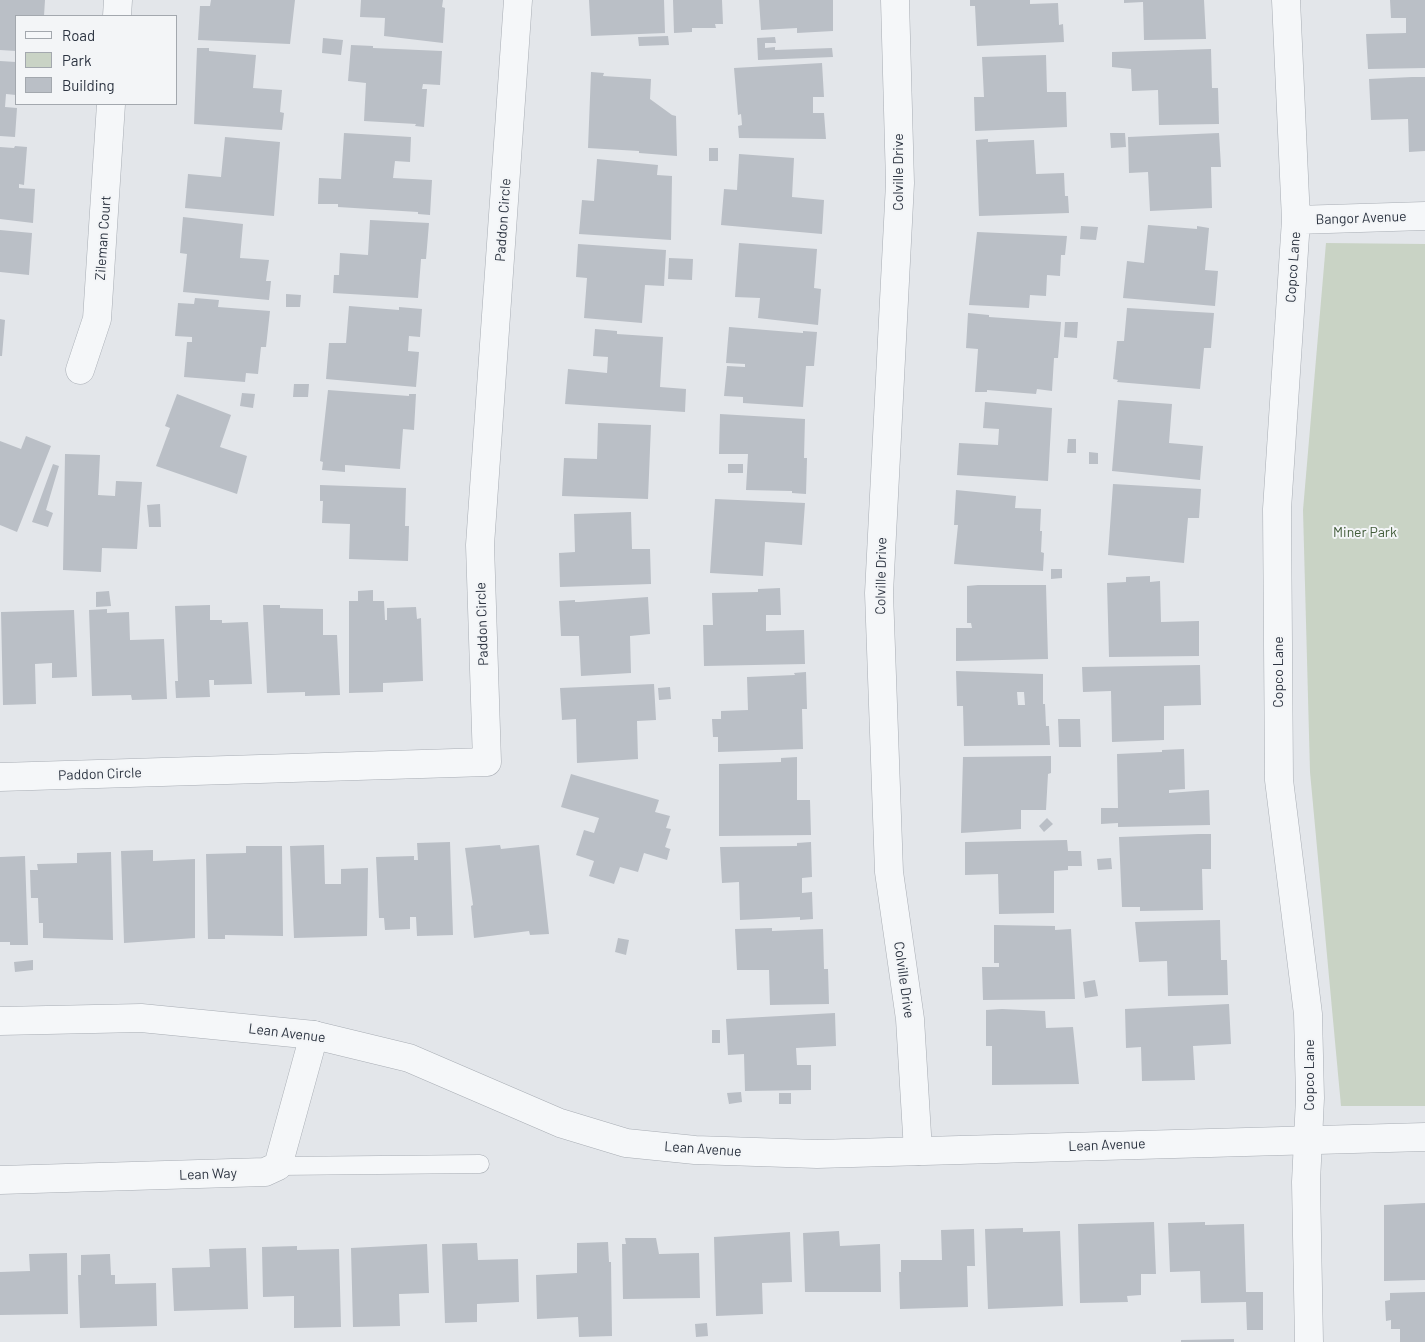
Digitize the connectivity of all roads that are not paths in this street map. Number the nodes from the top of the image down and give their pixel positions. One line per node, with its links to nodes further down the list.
1 (118, 0): 5 (street)
2 (518, 0): 10 (street, Paddon Circle)
3 (895, 0): 15 (street, Colville Drive)
4 (1286, 0): 8 (street, Copco Lane)
5 (117, 15)
6 (111, 105): 9 (street, Zileman Court)
7 (1425, 216): 8 (street, Bangor Avenue)
8 (1296, 220): 14 (street, Copco Lane)
9 (80, 370)
10 (0, 777)
11 (0, 1021): 12 (street, Lean Avenue)
12 (314, 1034): 15 (street, Lean Avenue); 17 (street)
13 (1425, 1137): 14 (street, Lean Avenue)
14 (1307, 1139): 15 (street, Lean Avenue); 19 (street, Copco Lane)
15 (918, 1151)
16 (480, 1164): 17 (lane)
17 (278, 1166): 18 (street, Lean Way)
18 (0, 1180)
19 (1310, 1342)

